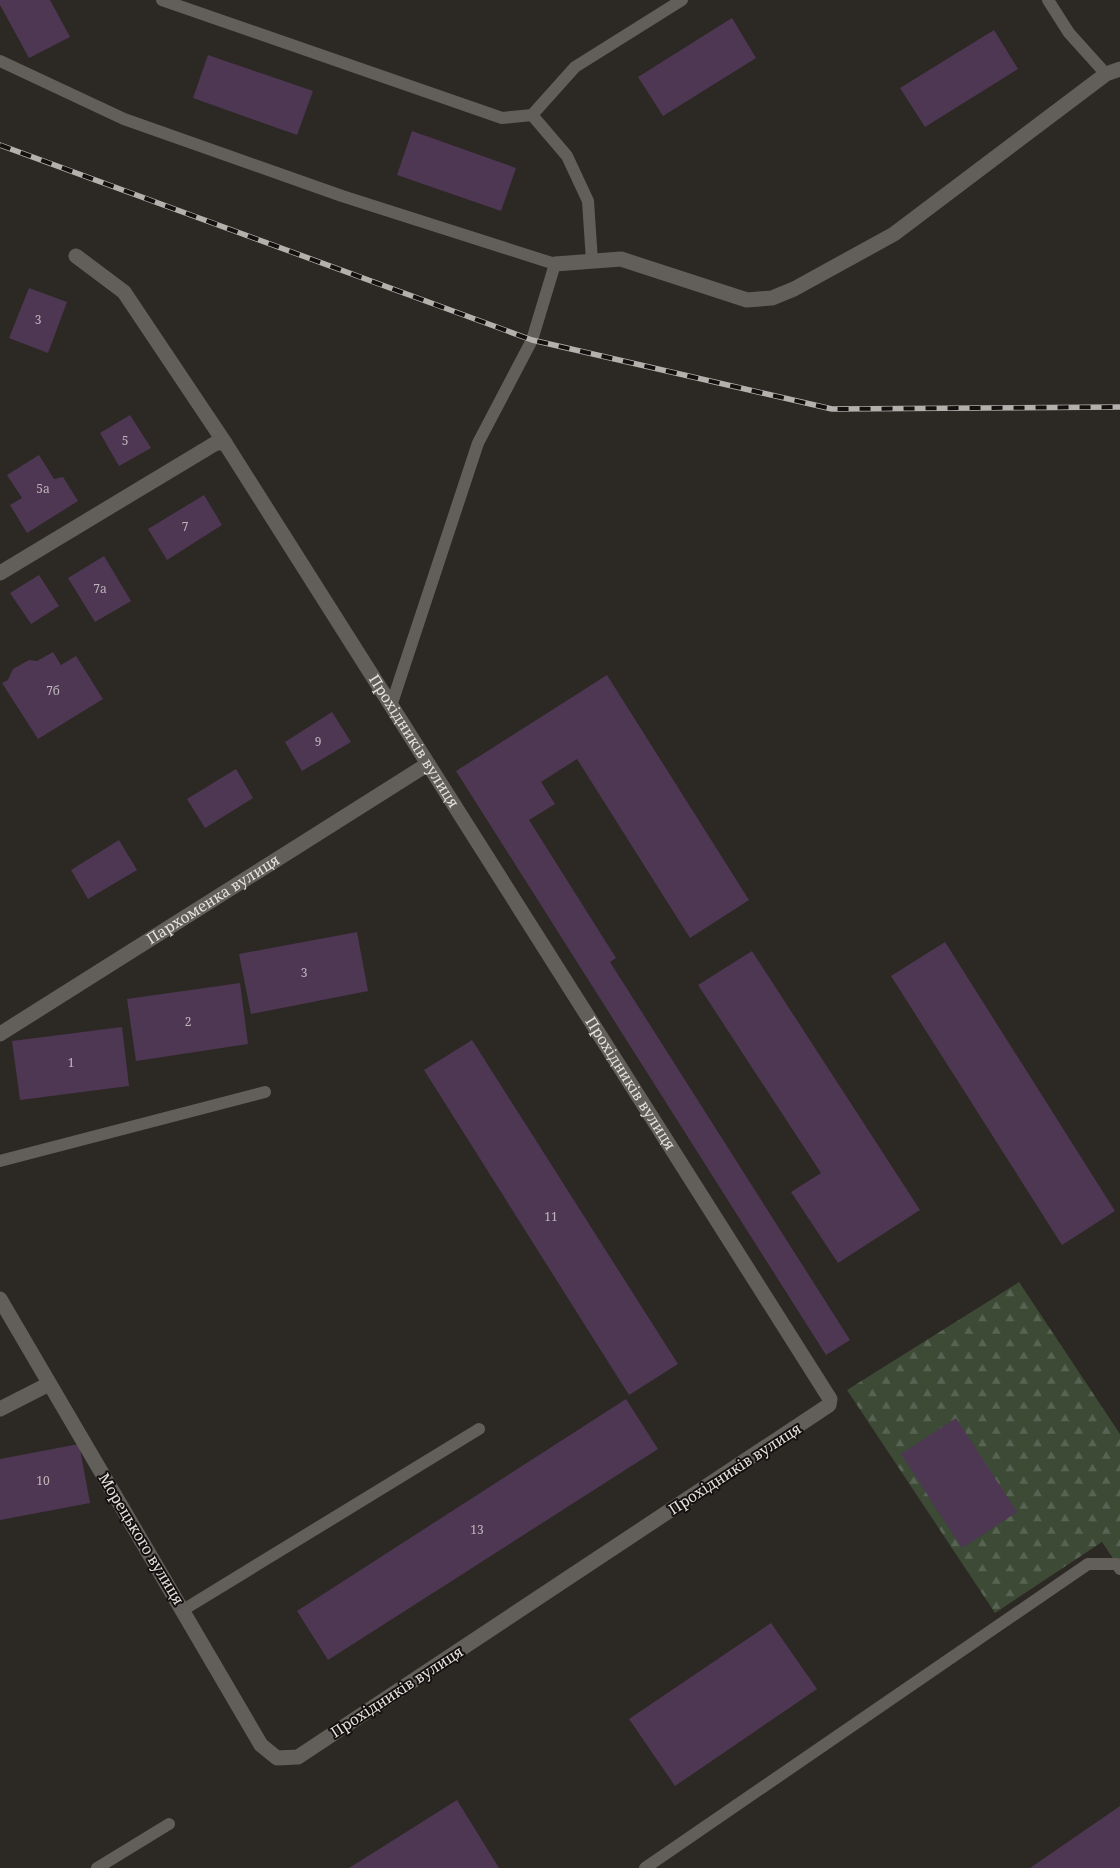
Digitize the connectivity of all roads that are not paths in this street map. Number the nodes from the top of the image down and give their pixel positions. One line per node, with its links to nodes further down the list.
1 (162, 0): 6 (lane)
2 (682, 0): 6 (lane)
3 (1048, 0): 5 (lane)
4 (0, 61): 9 (lane)
5 (1113, 71): 8 (street)
6 (532, 115): 8 (lane)
7 (76, 256): 10 (street, Прохідників вулиця)
8 (592, 261): 9 (street)
9 (555, 264): 12 (lane)
10 (225, 443): 11 (street); 12 (street, Прохідників вулиця)
11 (0, 573)
12 (391, 706): 13 (street, Прохідників вулиця)
13 (428, 764): 14 (street, Пархоменка вулиця); 23 (street, Прохідників вулиця)
14 (0, 1034)
15 (266, 1092): 16 (lane)
16 (0, 1161)
17 (0, 1299): 18 (street, Морецького вулиця)
18 (49, 1384): 19 (street); 22 (street, Морецького вулиця)
19 (0, 1409)
20 (479, 1429): 22 (lane)
21 (1120, 1568): 26 (lane)
22 (183, 1610): 23 (street, Морецького вулиця)
23 (298, 1757)
24 (169, 1824): 25 (lane)
25 (97, 1868)
26 (645, 1868)

